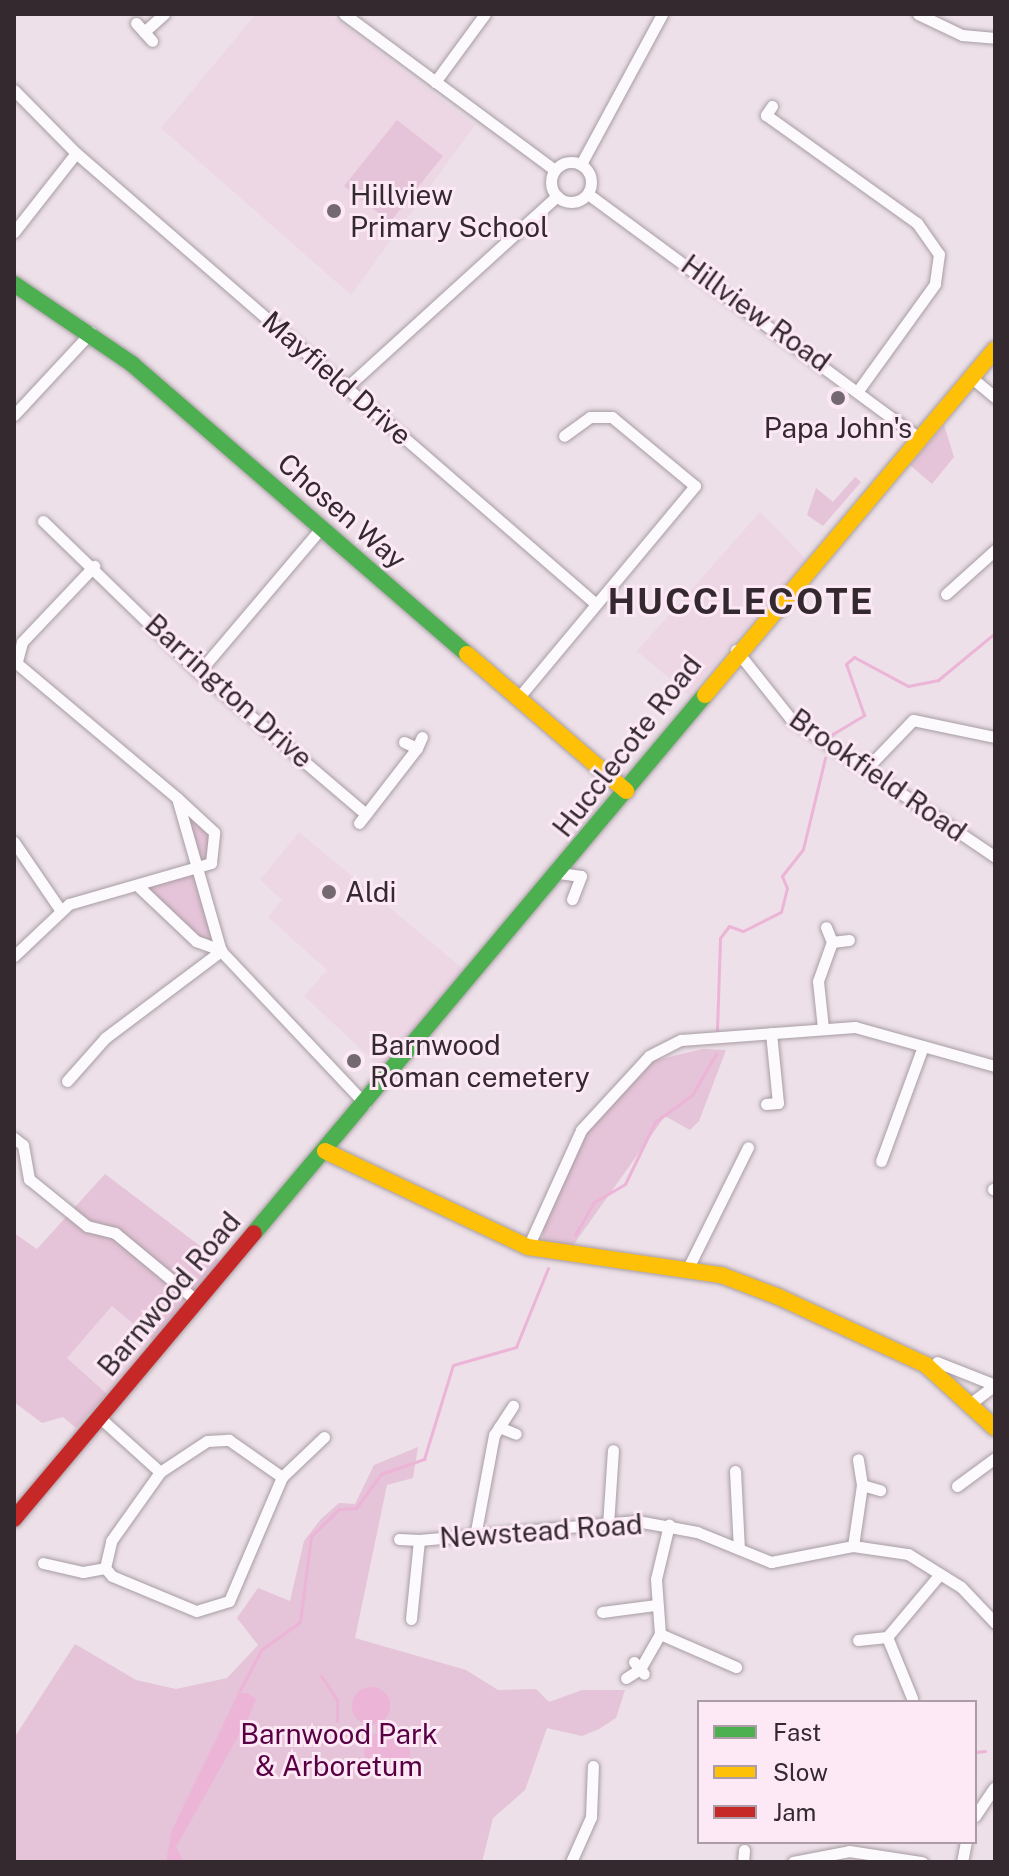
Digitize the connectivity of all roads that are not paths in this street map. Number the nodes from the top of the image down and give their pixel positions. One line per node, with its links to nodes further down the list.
1 (164, 14): 6 (street)
2 (344, 14): 8 (street)
3 (485, 14): 8 (street)
4 (662, 14): 12 (street)
5 (918, 14): 7 (street)
6 (144, 32)
7 (995, 38)
8 (435, 82): 13 (street)
9 (14, 90): 11 (street, Mayfield Drive)
10 (767, 114): 22 (street)
11 (76, 153): 16 (street); 21 (street, Mayfield Drive)
12 (581, 164): 13 (street); 14 (street)
13 (555, 170): 15 (street)
14 (588, 194): 15 (street); 22 (street, Hillview Road)
15 (557, 196): 21 (street)
16 (14, 232)
17 (14, 284): 18 (street, Chosen Way)
18 (91, 332): 24 (street); 28 (street, Chosen Way)
19 (995, 349): 20 (street, Hucclecote Road)
20 (972, 378): 23 (street); 26 (street, Hucclecote Road)
21 (347, 387): 32 (street, Mayfield Drive)
22 (860, 388): 26 (street, Hillview Road)
23 (995, 397)
24 (14, 415)
25 (564, 436): 32 (street)
26 (920, 439): 33 (street, Hucclecote Road)
27 (43, 521): 30 (street, Barrington Drive)
28 (321, 528): 35 (street); 36 (street, Chosen Way)
29 (995, 550): 31 (street)
30 (94, 566): 34 (street); 35 (street, Barrington Drive)
31 (949, 586)
32 (596, 604): 36 (street)
33 (736, 650): 39 (street, Brookfield Road); 40 (street, Hucclecote Road)
34 (16, 654): 41 (street)
35 (199, 672): 38 (street, Barrington Drive)
36 (519, 697): 40 (street, Chosen Way)
37 (995, 737): 39 (street)
38 (404, 742)
39 (866, 769): 43 (street, Brookfield Road)
40 (626, 791): 45 (street, Hucclecote Road)
41 (177, 798): 44 (street); 44 (street)
42 (14, 842): 48 (street)
43 (995, 857)
44 (199, 871): 46 (street); 52 (street)
45 (559, 873): 47 (street); 60 (street, Hucclecote Road)
46 (140, 888): 48 (street); 52 (street)
47 (572, 899)
48 (59, 908): 53 (street)
49 (826, 927): 51 (street)
50 (849, 940): 51 (street)
51 (832, 942): 54 (street)
52 (221, 951): 58 (street); 60 (street)
53 (14, 956)
54 (823, 1028): 55 (street); 56 (street)
55 (771, 1033): 59 (street); 65 (street)
56 (923, 1046): 57 (street); 64 (street)
57 (995, 1066)
58 (67, 1081)
59 (778, 1103)
60 (365, 1104): 63 (street, Barnwood Road)
61 (14, 1138): 67 (street)
62 (748, 1147): 66 (street)
63 (325, 1151): 65 (street); 67 (street, Barnwood Road)
64 (881, 1161)
65 (528, 1247): 66 (street)
66 (687, 1270): 69 (street)
67 (196, 1300): 71 (street, Barnwood Road)
68 (937, 1362): 69 (street)
69 (971, 1403): 73 (street)
70 (513, 1406): 72 (street)
71 (99, 1417): 80 (street); 85 (street, Barnwood Road)
72 (499, 1427): 74 (street); 88 (street)
73 (995, 1428)
74 (516, 1434)
75 (324, 1437): 81 (street)
76 (615, 1457): 86 (street)
77 (995, 1458): 83 (street)
78 (858, 1459): 82 (street)
79 (735, 1471): 92 (street)
80 (160, 1472): 81 (street); 94 (street)
81 (282, 1477): 94 (street)
82 (862, 1485): 84 (street); 91 (street)
83 (957, 1486)
84 (880, 1490)
85 (14, 1519)
86 (608, 1525): 87 (street, Newstead Road); 88 (street, Newstead Road)
87 (669, 1525): 92 (street, Newstead Road); 96 (street)
88 (476, 1531): 90 (street, Newstead Road)
89 (399, 1539): 90 (street)
90 (419, 1540): 98 (street, Newstead Road)
91 (853, 1546): 92 (street, Newstead Road); 95 (street, Newstead Road)
92 (739, 1549)
93 (43, 1563): 94 (street)
94 (105, 1568)
95 (940, 1574): 99 (street, Newstead Road); 101 (street)
96 (655, 1605): 97 (street); 100 (street)
97 (601, 1612)
98 (411, 1619)
99 (995, 1623)
100 (660, 1634): 103 (street); 104 (street)
101 (887, 1637): 102 (street); 105 (street)
102 (858, 1640)
103 (736, 1667)
104 (626, 1678)
105 (912, 1698)
106 (593, 1766): 110 (street)
107 (994, 1788): 108 (street)
108 (977, 1813)
109 (848, 1847): 111 (street); 112 (street)
110 (573, 1862)
111 (793, 1862)
112 (922, 1862)

